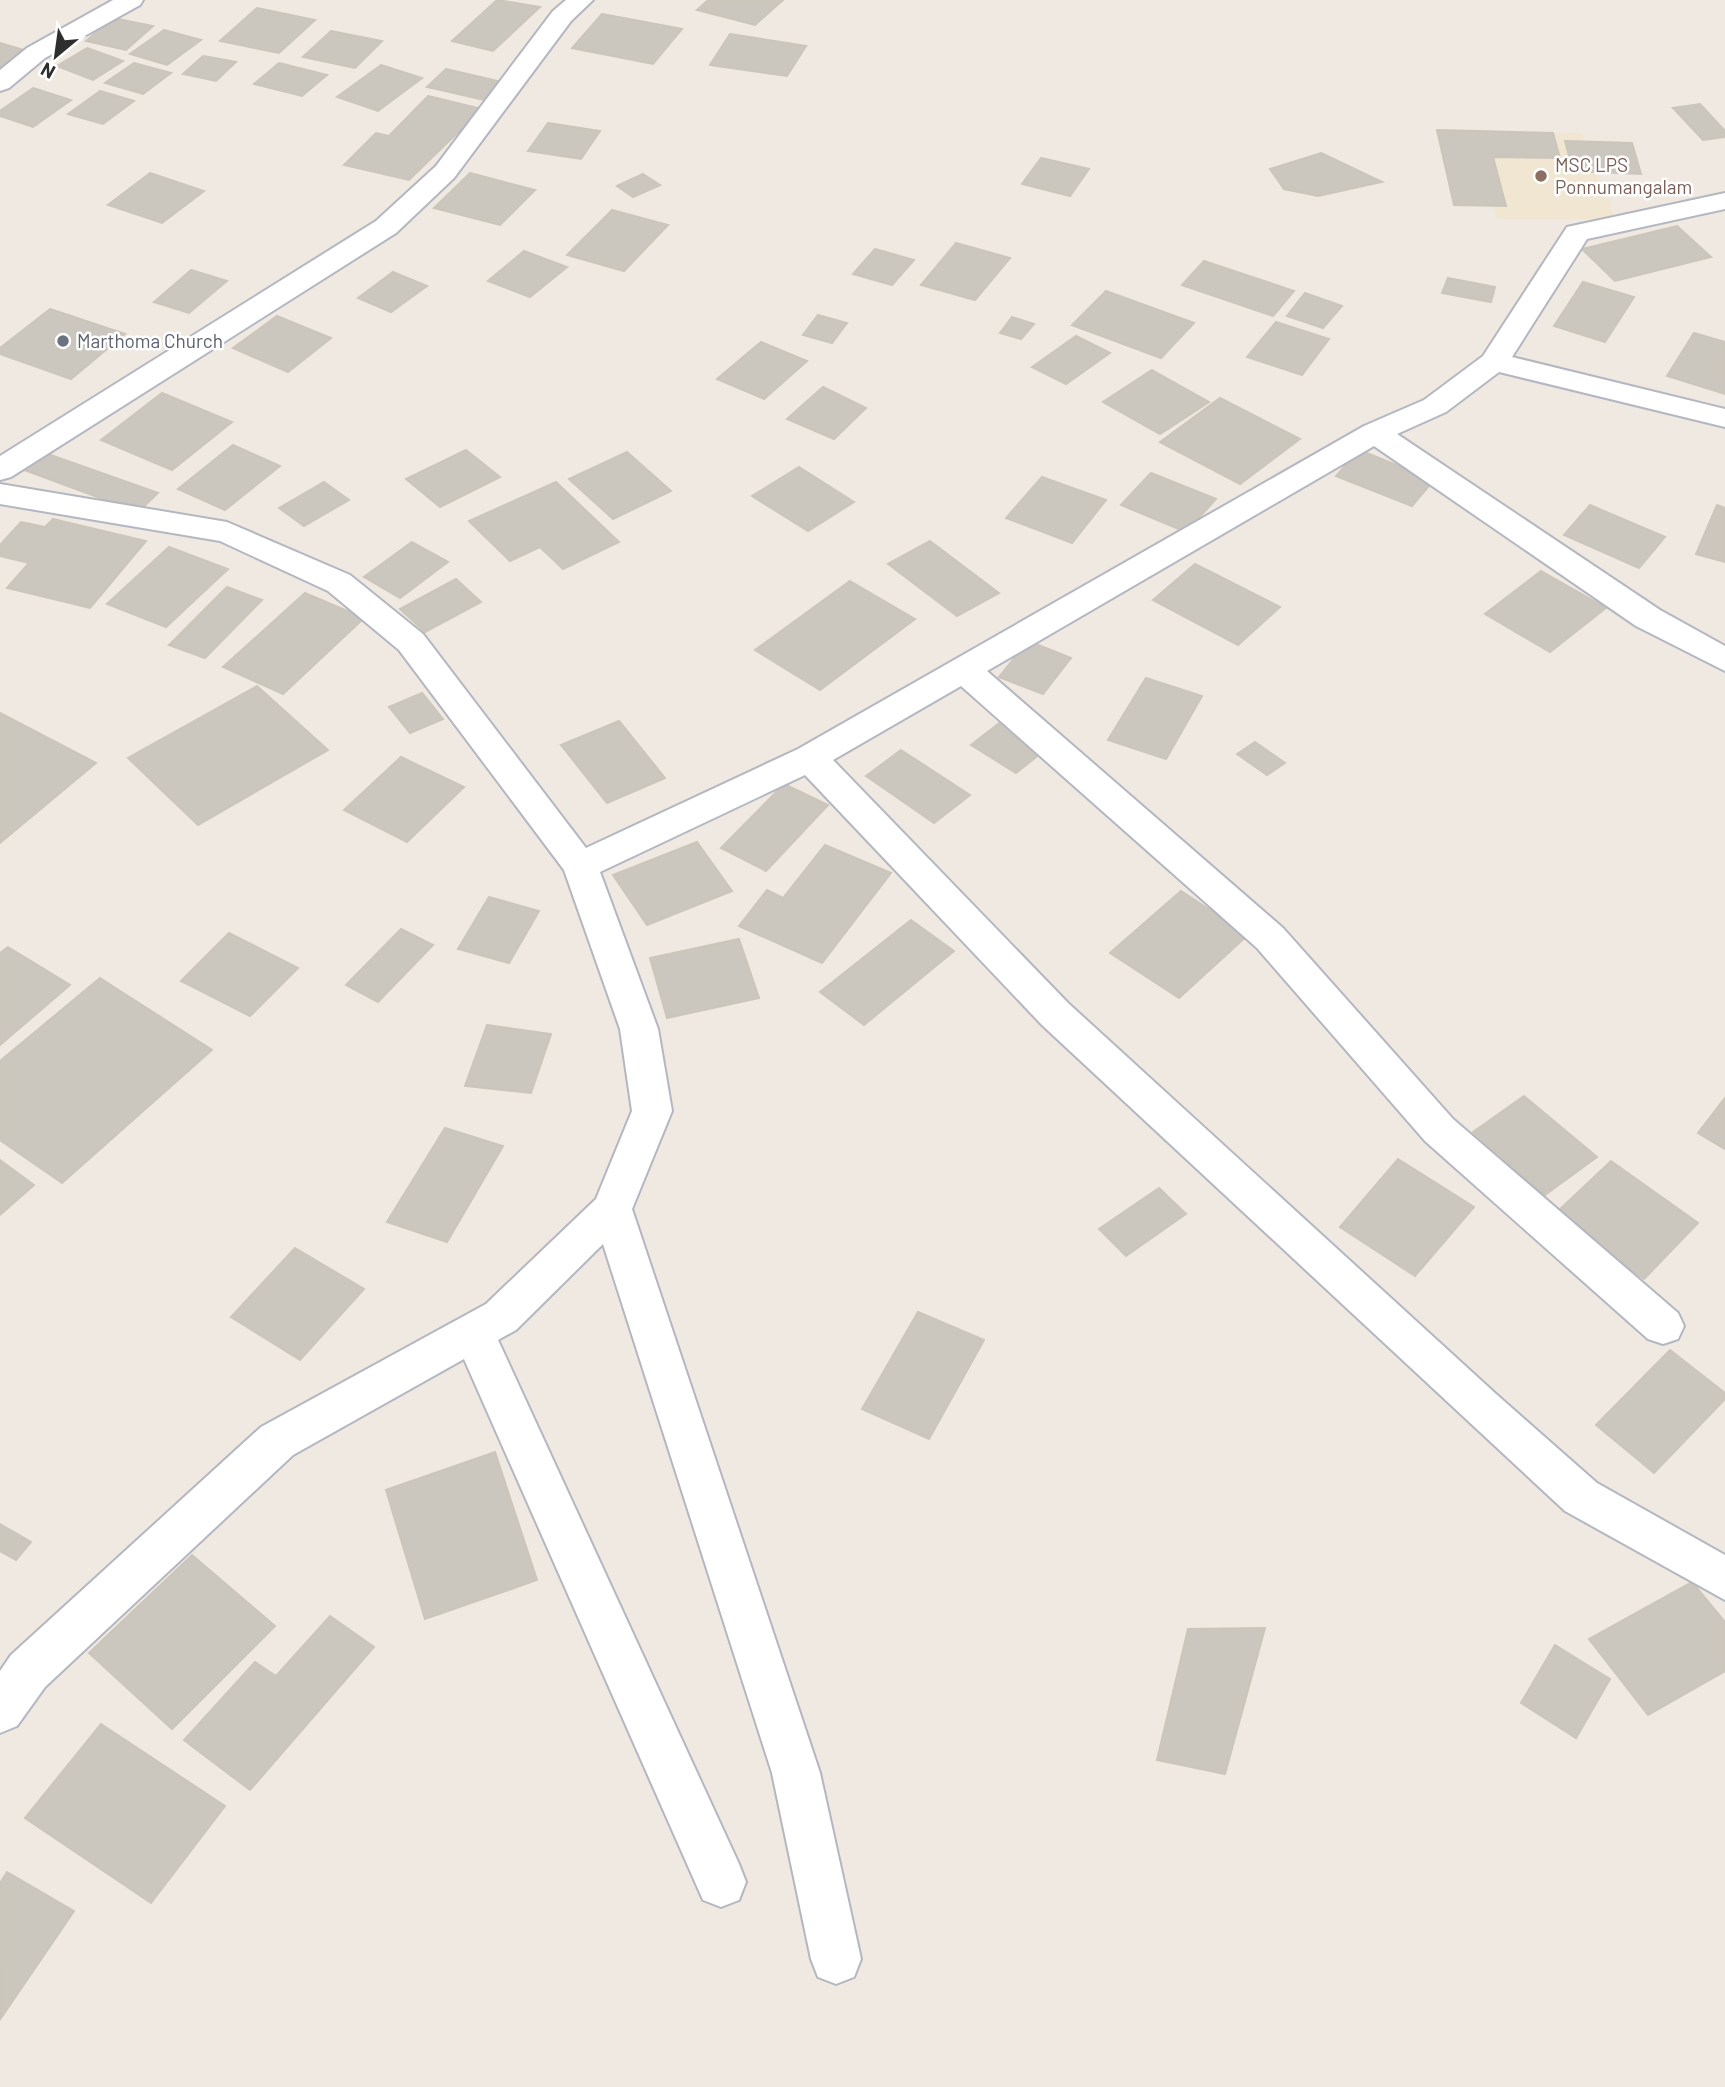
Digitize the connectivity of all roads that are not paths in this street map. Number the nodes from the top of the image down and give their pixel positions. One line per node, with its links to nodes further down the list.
1 (131, 0): 3 (street)
2 (581, 0): 8 (street)
3 (0, 83)
4 (1725, 201): 5 (street)
5 (1494, 362): 6 (street); 7 (street)
6 (1725, 418)
7 (1375, 433): 10 (street); 11 (street)
8 (0, 470)
9 (0, 494): 13 (street)
10 (1725, 660)
11 (962, 668): 12 (street); 15 (street)
12 (810, 758): 13 (street); 17 (street)
13 (580, 866): 14 (street)
14 (612, 1209): 16 (street); 20 (street)
15 (1663, 1326)
16 (473, 1332): 18 (street); 19 (street)
17 (1725, 1579)
18 (0, 1710)
19 (721, 1882)
20 (836, 1959)

